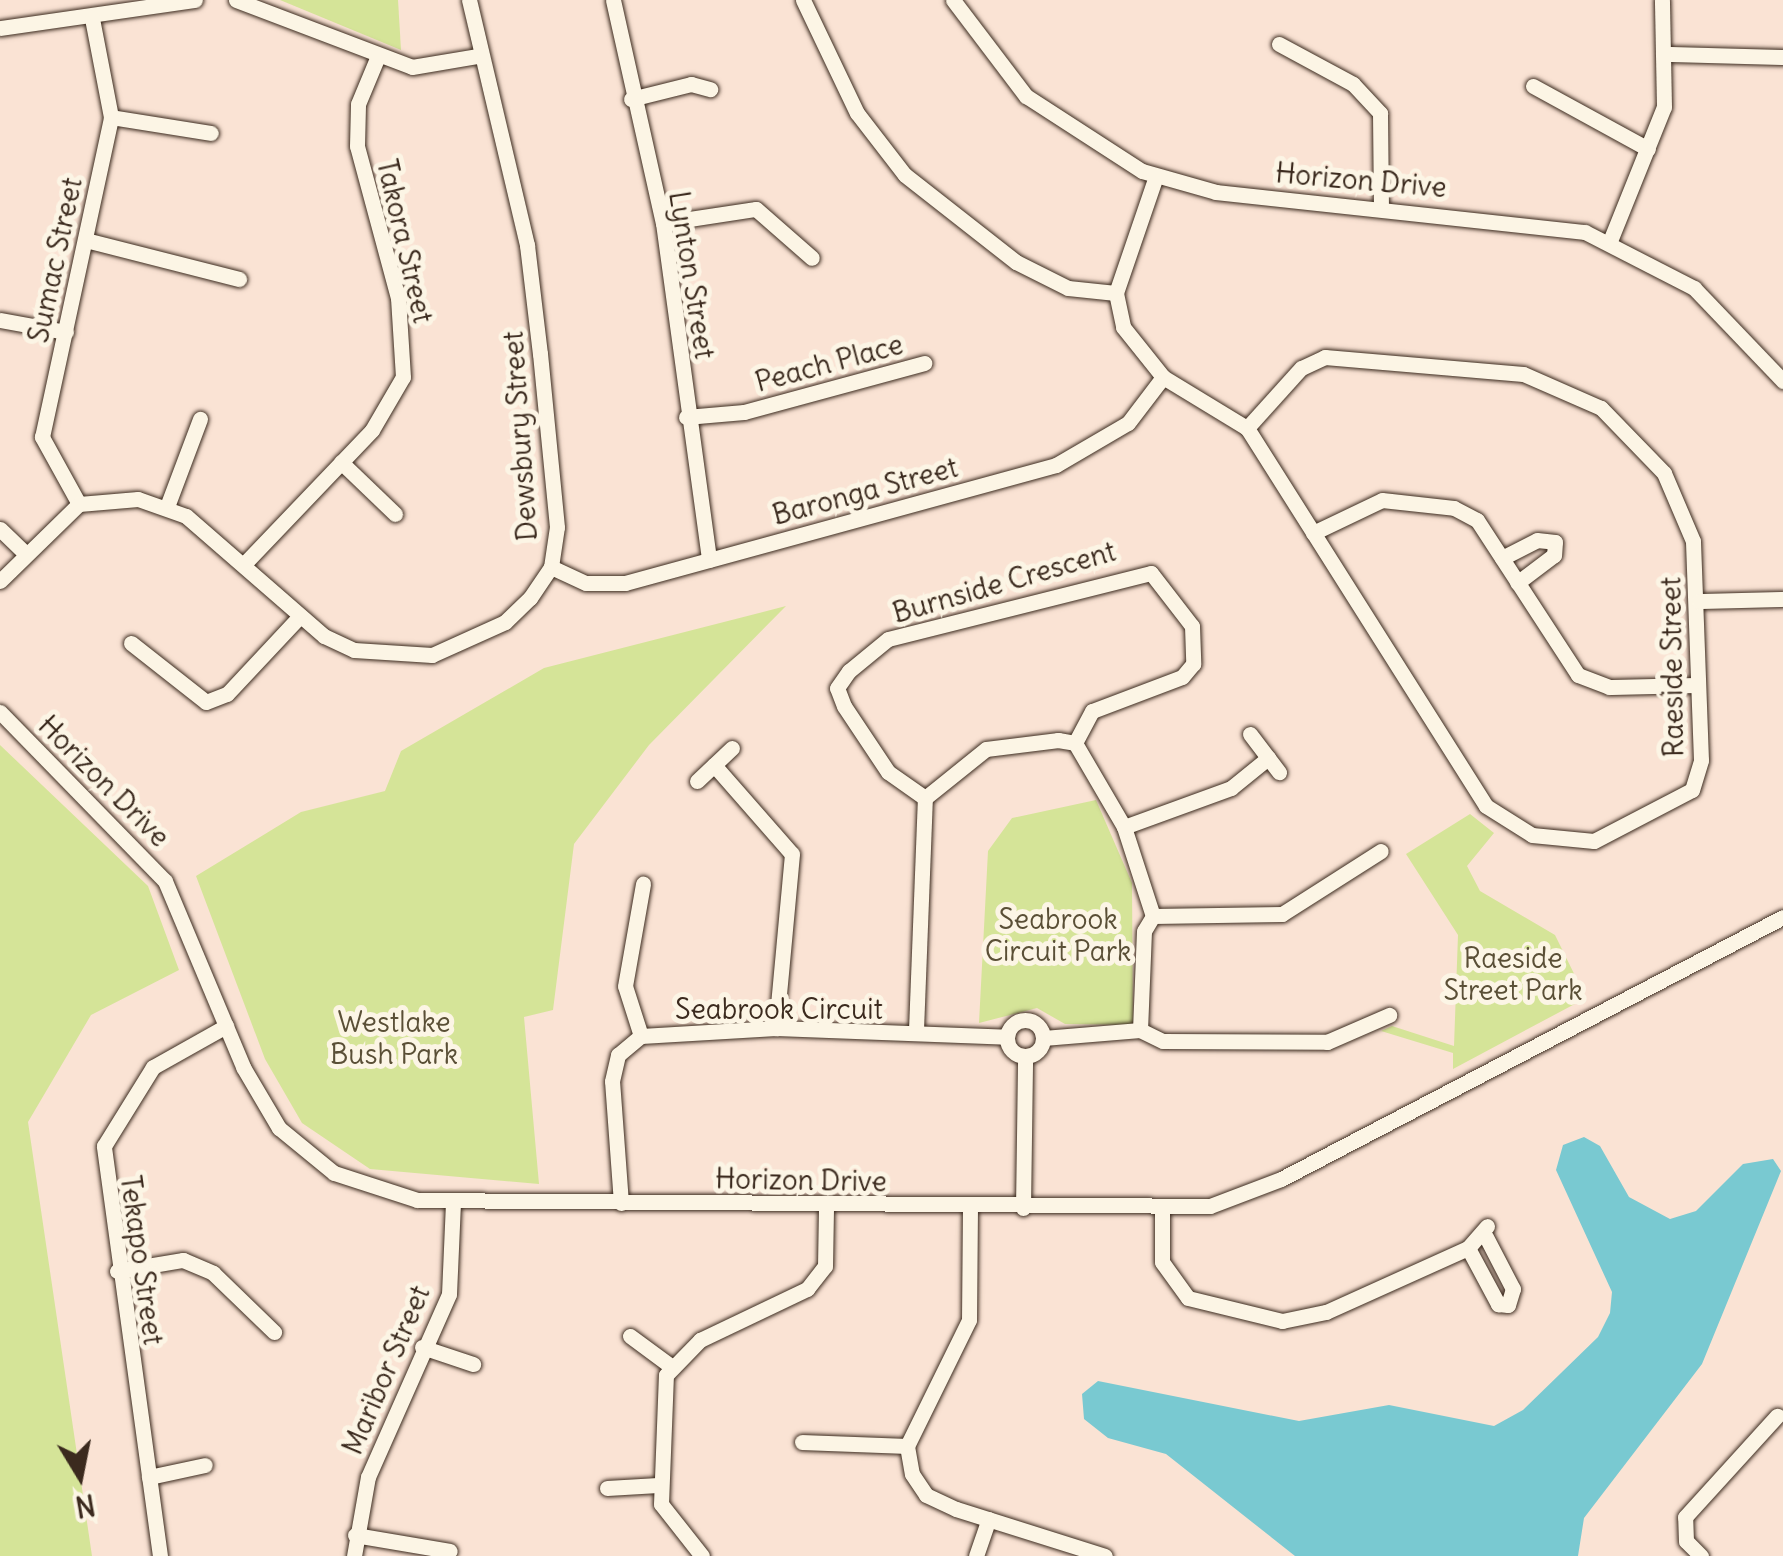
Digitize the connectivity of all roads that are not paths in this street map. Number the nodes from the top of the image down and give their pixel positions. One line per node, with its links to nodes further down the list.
1 (195, 0): 8 (street)
2 (236, 0): 12 (street)
3 (469, 0): 13 (street, Dewsbury Street)
4 (613, 0): 17 (street, Lynton Street)
5 (804, 0): 28 (street)
6 (952, 0): 21 (street, Horizon Drive)
7 (1662, 0): 11 (street)
8 (92, 18): 9 (street); 18 (street, Sumac Street)
9 (0, 28)
10 (1278, 44): 22 (street)
11 (1668, 54): 14 (street); 20 (street)
12 (378, 56): 13 (street); 37 (street, Takora Street)
13 (478, 56): 47 (street, Dewsbury Street)
14 (1783, 57)
15 (1533, 86): 20 (street)
16 (710, 89): 17 (street)
17 (631, 99): 23 (street, Lynton Street)
18 (111, 117): 19 (street); 24 (street, Sumac Street)
19 (211, 134)
20 (1648, 149): 25 (street)
21 (1156, 176): 22 (street, Horizon Drive); 28 (street)
22 (1381, 206): 25 (street, Horizon Drive)
23 (664, 223): 26 (street); 34 (street, Lynton Street)
24 (86, 240): 27 (street); 30 (street, Sumac Street)
25 (1610, 241): 33 (street, Horizon Drive)
26 (812, 258)
27 (239, 279)
28 (1116, 293): 32 (street, Raeside Street)
29 (0, 320): 30 (street)
30 (66, 332): 38 (street, Sumac Street)
31 (924, 363): 34 (street, Peach Place)
32 (1164, 377): 36 (street, Raeside Street); 45 (street, Baronga Street)
33 (1783, 380)
34 (686, 417): 45 (street, Lynton Street)
35 (200, 419): 39 (street)
36 (1247, 428): 42 (street, Raeside Street); 51 (street, Raeside Street)
37 (342, 462): 40 (street); 46 (street, Takora Street)
38 (79, 504): 39 (street); 43 (street)
39 (168, 504): 46 (street, Dewsbury Street)
40 (394, 514)
41 (0, 529): 43 (street)
42 (1312, 533): 44 (street); 54 (street, Raeside Street)
43 (26, 554): 48 (street)
44 (1502, 558): 49 (street); 49 (street)
45 (709, 560): 47 (street, Baronga Street)
46 (246, 562): 52 (street, Dewsbury Street)
47 (551, 567): 52 (street, Dewsbury Street)
48 (0, 581)
49 (1517, 583): 54 (street)
50 (1783, 599): 51 (street)
51 (1698, 601): 54 (street, Raeside Street)
52 (300, 616): 53 (street)
53 (131, 643)
54 (1698, 685)
55 (0, 712): 68 (street, Horizon Drive)
56 (1250, 734): 62 (street)
57 (1075, 742): 61 (street); 61 (street, Burnside Crescent); 62 (street)
58 (732, 748): 59 (street)
59 (714, 765): 60 (street); 69 (street)
60 (697, 781)
61 (925, 798): 70 (street, Seabrook Circuit)
62 (1124, 827): 65 (street)
63 (1382, 851): 65 (street)
64 (643, 884): 72 (street)
65 (1153, 916): 71 (street)
66 (1783, 917): 81 (street, Horizon Drive)
67 (1389, 1015): 71 (street)
68 (226, 1026): 76 (street, Horizon Drive); 83 (street, Tekapo Street)
69 (776, 1028): 70 (street, Seabrook Circuit); 72 (street, Seabrook Circuit)
70 (916, 1030): 73 (street, Seabrook Circuit)
71 (1140, 1030): 74 (street)
72 (641, 1036): 77 (street, Seabrook Circuit)
73 (1007, 1037): 74 (street, Seabrook Circuit); 75 (street)
74 (1043, 1038): 75 (street)
75 (1025, 1056): 80 (street)
76 (453, 1202): 77 (street, Horizon Drive); 86 (street, Maribor Street)
77 (621, 1203): 78 (street, Horizon Drive)
78 (826, 1206): 79 (street, Horizon Drive); 88 (street)
79 (970, 1206): 80 (street, Horizon Drive); 91 (street)
80 (1024, 1208): 81 (street, Horizon Drive)
81 (1162, 1208): 82 (street)
82 (1468, 1248): 82 (street)
83 (117, 1271): 84 (street); 93 (street, Tekapo Street)
84 (274, 1332)
85 (630, 1336): 88 (street)
86 (422, 1347): 87 (street); 97 (street, Maribor Street)
87 (473, 1364)
88 (672, 1368): 94 (street)
89 (1777, 1416): 104 (street)
90 (802, 1442): 91 (street)
91 (907, 1446): 96 (street)
92 (204, 1466): 93 (street)
93 (149, 1477): 99 (street, Tekapo Street)
94 (658, 1485): 95 (street); 101 (street)
95 (606, 1488)
96 (989, 1519): 102 (street); 103 (street)
97 (354, 1535): 98 (street); 100 (street, Maribor Street)
98 (450, 1551)
99 (160, 1556)
100 (354, 1556)
101 (702, 1556)
102 (976, 1556)
103 (1106, 1556)
104 (1701, 1556)

